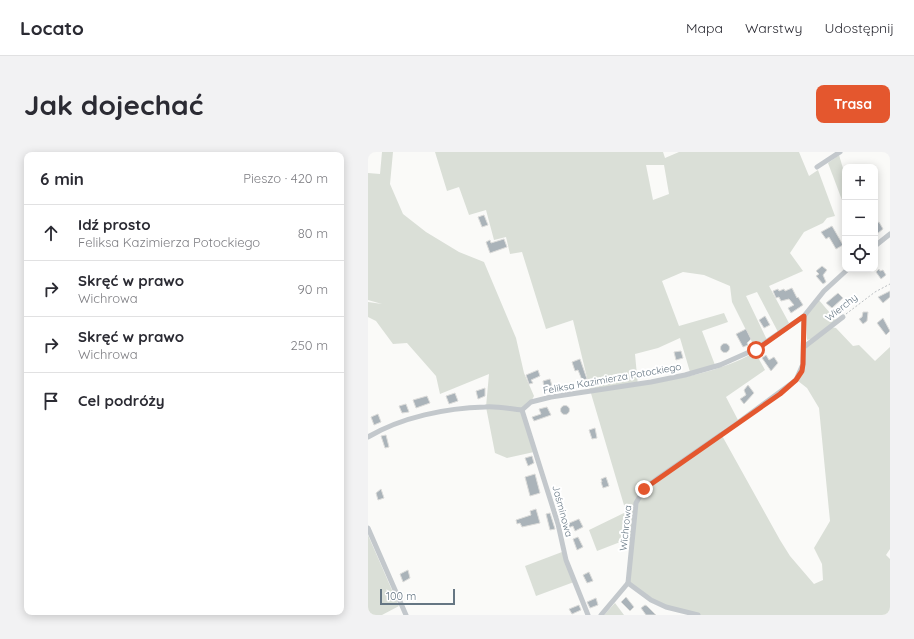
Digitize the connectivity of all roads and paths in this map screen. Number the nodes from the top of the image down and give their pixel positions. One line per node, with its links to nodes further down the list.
1 (840, 152): 2 (street)
2 (817, 167)
3 (890, 234): 4 (street)
4 (878, 244)
5 (845, 272): 7 (street)
6 (890, 284): 8 (path, Wierchy)
7 (804, 316): 9 (street, Wichrowa); 10 (street, Feliksa Kazimierza Potockiego)
8 (842, 317): 9 (street, Wierchy)
9 (804, 347): 13 (street, Wichrowa)
10 (522, 410): 11 (street); 15 (street, Jaśminowa)
11 (368, 438)
12 (368, 528): 14 (street)
13 (628, 583): 16 (street); 17 (street)
14 (406, 615)
15 (588, 615)
16 (601, 615)
17 (696, 615)

